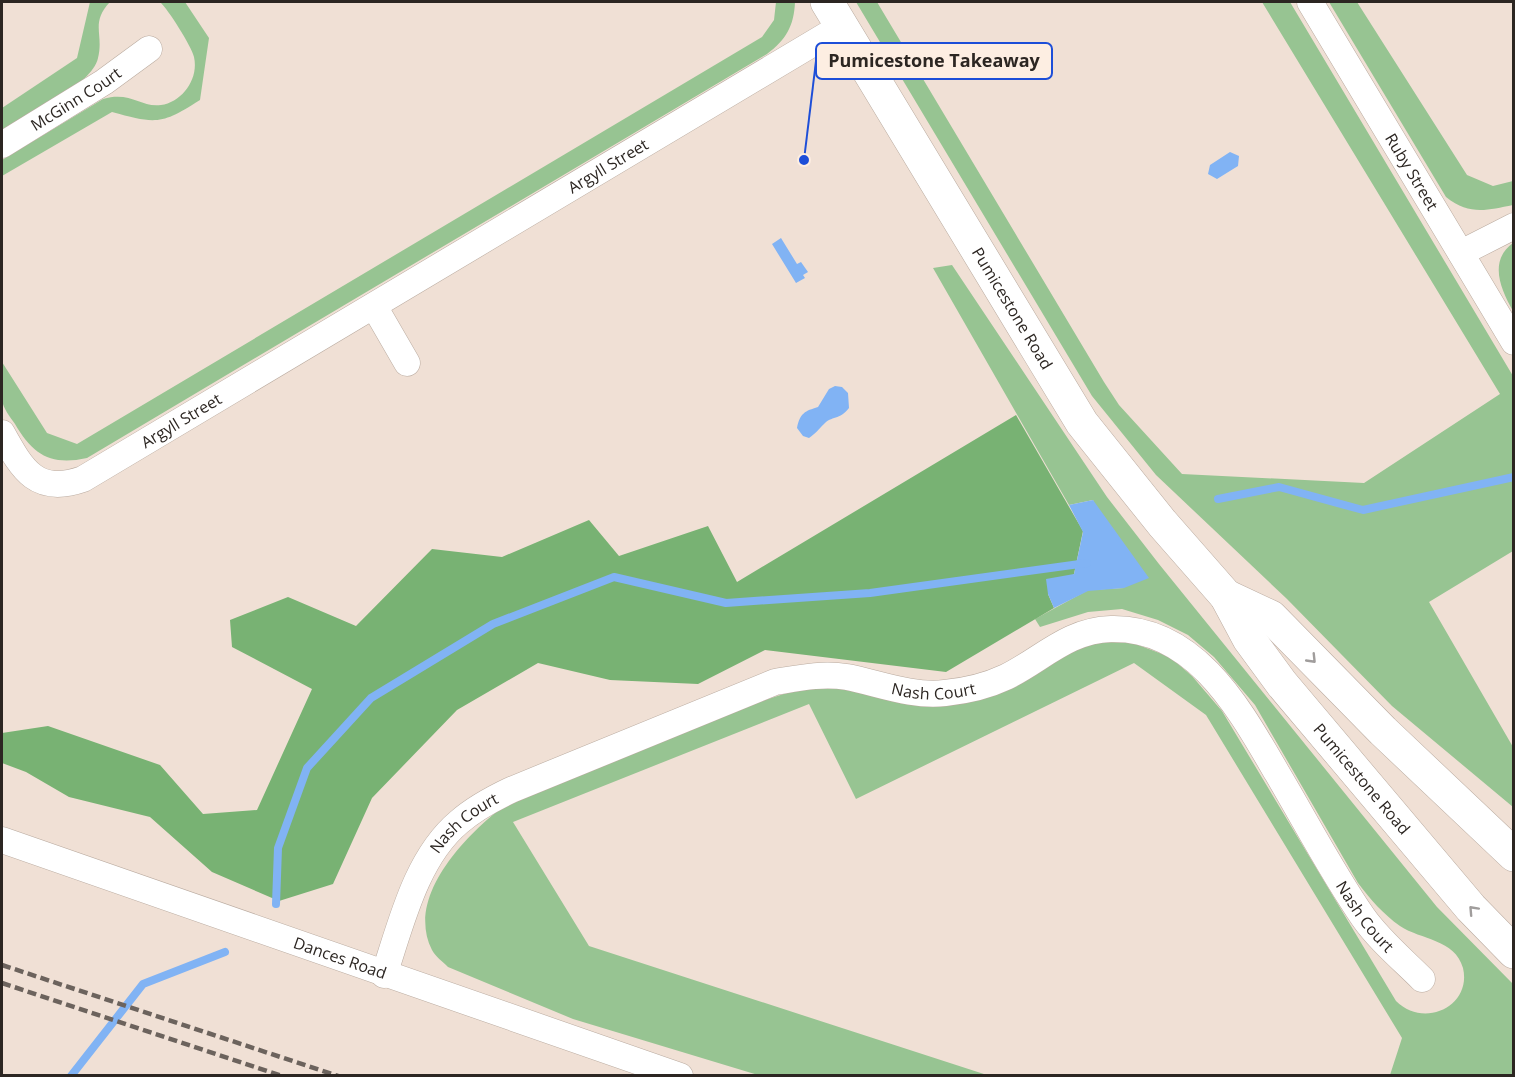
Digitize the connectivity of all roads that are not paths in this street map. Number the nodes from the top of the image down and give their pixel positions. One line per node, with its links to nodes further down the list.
1 (1310, 2): 6 (street, Ruby Street)
2 (834, 14): 7 (street, Argyll Street); 11 (main road, Pumicestone Road)
3 (149, 49): 4 (street, McGinn Court)
4 (2, 145)
5 (1514, 226): 6 (street)
6 (1461, 253): 8 (street, Ruby Street)
7 (374, 306): 9 (street); 10 (street, Argyll Street)
8 (1514, 342)
9 (407, 363)
10 (2, 434)
11 (1226, 596): 13 (main road, Pumicestone Road, one-way to 13); 14 (main road, Pumicestone Road, one-way to 11)
12 (2, 840): 15 (street, Dances Road)
13 (1514, 855)
14 (1514, 952)
15 (384, 975): 16 (street, Nash Court); 17 (street, Dances Road)
16 (1422, 979)
17 (680, 1076)

